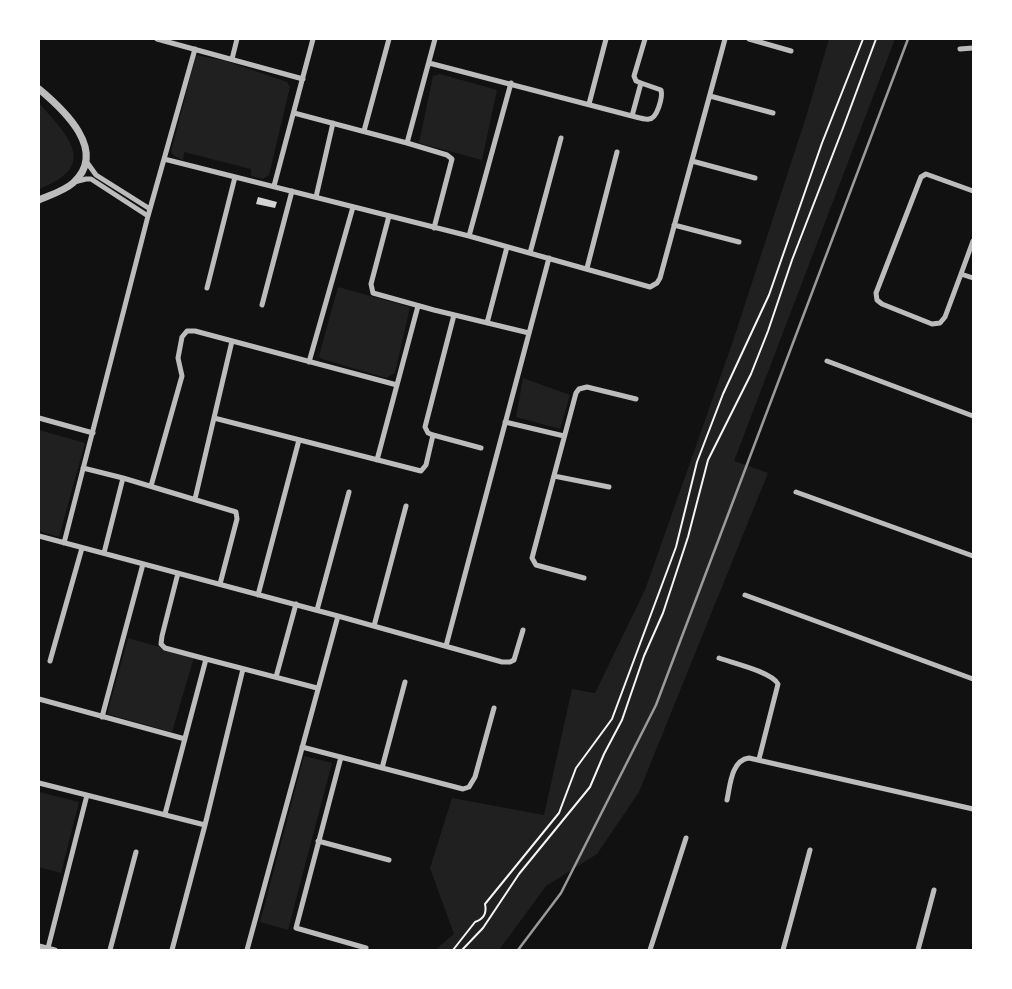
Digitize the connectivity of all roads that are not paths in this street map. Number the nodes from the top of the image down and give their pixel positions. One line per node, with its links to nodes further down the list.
1 (157, 39): 10 (street)
2 (238, 39): 15 (street)
3 (313, 39): 17 (street)
4 (389, 39): 27 (street)
5 (435, 39): 16 (street)
6 (606, 39): 22 (street)
7 (645, 39): 19 (street)
8 (726, 39): 21 (street)
9 (749, 39): 14 (street)
10 (175, 41): 12 (street)
11 (973, 48): 13 (street)
12 (195, 49): 15 (street); 31 (street)
13 (960, 49)
14 (791, 51)
15 (232, 59): 17 (street)
16 (428, 63): 18 (street); 29 (street)
17 (303, 79): 23 (street)
18 (511, 83): 22 (street); 48 (street)
19 (642, 84): 25 (street); 25 (street)
20 (39, 88): 33 (street)
21 (710, 96): 24 (street); 32 (street)
22 (588, 104): 25 (street)
23 (294, 112): 26 (street); 37 (street)
24 (772, 113)
25 (632, 116)
26 (333, 123): 27 (street); 40 (street)
27 (364, 131): 29 (street)
28 (561, 138): 52 (street)
29 (407, 143): 47 (street)
30 (617, 152): 54 (street)
31 (164, 159): 34 (street); 43 (street)
32 (692, 161): 35 (street); 46 (street)
33 (86, 162): 36 (street); 43 (street)
34 (235, 177): 37 (street); 57 (street)
35 (755, 178)
36 (74, 182): 41 (street); 44 (street)
37 (274, 186): 38 (street)
38 (292, 191): 40 (street); 58 (street)
39 (973, 191): 55 (street)
40 (316, 197): 42 (street)
41 (39, 200)
42 (353, 207): 45 (street); 65 (street)
43 (150, 209): 44 (street)
44 (148, 216): 72 (street)
45 (390, 216): 47 (street); 59 (street)
46 (674, 225): 49 (street); 54 (street)
47 (434, 228): 48 (street)
48 (469, 236): 51 (street)
49 (739, 242)
50 (973, 242): 55 (street)
51 (507, 247): 52 (street); 61 (street)
52 (530, 253): 53 (street)
53 (549, 258): 54 (street); 62 (street)
54 (587, 268)
55 (961, 274): 56 (street)
56 (973, 278)
57 (207, 288)
58 (262, 305)
59 (418, 306): 60 (street); 66 (street)
60 (454, 315): 61 (street); 73 (street)
61 (487, 323): 62 (street)
62 (529, 333): 71 (street)
63 (232, 341): 65 (street); 70 (street); 81 (street)
64 (827, 361): 68 (street)
65 (310, 362): 66 (street)
66 (397, 385): 77 (street)
67 (636, 399): 74 (street)
68 (973, 416)
69 (39, 418): 72 (street)
70 (214, 418): 75 (street); 85 (street)
71 (505, 422): 74 (street); 103 (street)
72 (93, 433): 78 (street)
73 (432, 435): 76 (street); 77 (street)
74 (564, 436): 79 (street)
75 (299, 440): 77 (street); 96 (street)
76 (481, 448)
77 (377, 460)
78 (84, 468): 80 (street); 88 (street)
79 (554, 476): 82 (street); 94 (street)
80 (123, 478): 81 (street); 90 (street)
81 (152, 486): 85 (street)
82 (608, 487)
83 (349, 492): 99 (street)
84 (796, 492): 91 (street)
85 (195, 499): 95 (street)
86 (406, 506): 101 (street)
87 (39, 536): 88 (street)
88 (64, 543): 89 (street)
89 (82, 548): 90 (street); 106 (street)
90 (104, 553): 92 (street)
91 (973, 556)
92 (143, 564): 93 (street); 114 (street)
93 (178, 573): 95 (street); 105 (street)
94 (584, 578)
95 (220, 584): 96 (street)
96 (258, 595): 98 (street)
97 (746, 595): 109 (street)
98 (296, 604): 99 (street); 108 (street)
99 (317, 610): 100 (street)
100 (338, 616): 101 (street); 111 (street)
101 (374, 626): 103 (street)
102 (523, 630): 103 (street)
103 (446, 646)
104 (720, 658): 118 (street)
105 (206, 659): 107 (street); 115 (street)
106 (50, 661)
107 (243, 669): 108 (street); 125 (street)
108 (276, 677): 111 (street)
109 (973, 679)
110 (405, 682): 119 (street)
111 (317, 688): 116 (street)
112 (39, 699): 114 (street)
113 (494, 708): 119 (street)
114 (102, 717): 115 (street)
115 (185, 739): 124 (street)
116 (302, 747): 117 (street); 138 (street)
117 (341, 757): 119 (street); 127 (street)
118 (759, 759): 122 (street); 123 (street)
119 (382, 768)
120 (39, 783): 121 (street)
121 (87, 795): 124 (street); 133 (street)
122 (726, 800)
123 (973, 809)
124 (166, 814): 125 (street)
125 (205, 825): 137 (street)
126 (686, 838): 139 (street)
127 (318, 841): 130 (street); 134 (street)
128 (810, 850): 140 (street)
129 (136, 852): 136 (street)
130 (389, 860)
131 (934, 890): 141 (street)
132 (39, 946): 133 (street)
133 (48, 948): 135 (street)
134 (366, 948)
135 (55, 950)
136 (110, 950)
137 (172, 950)
138 (247, 950)
139 (650, 950)
140 (783, 950)
141 (918, 950)

